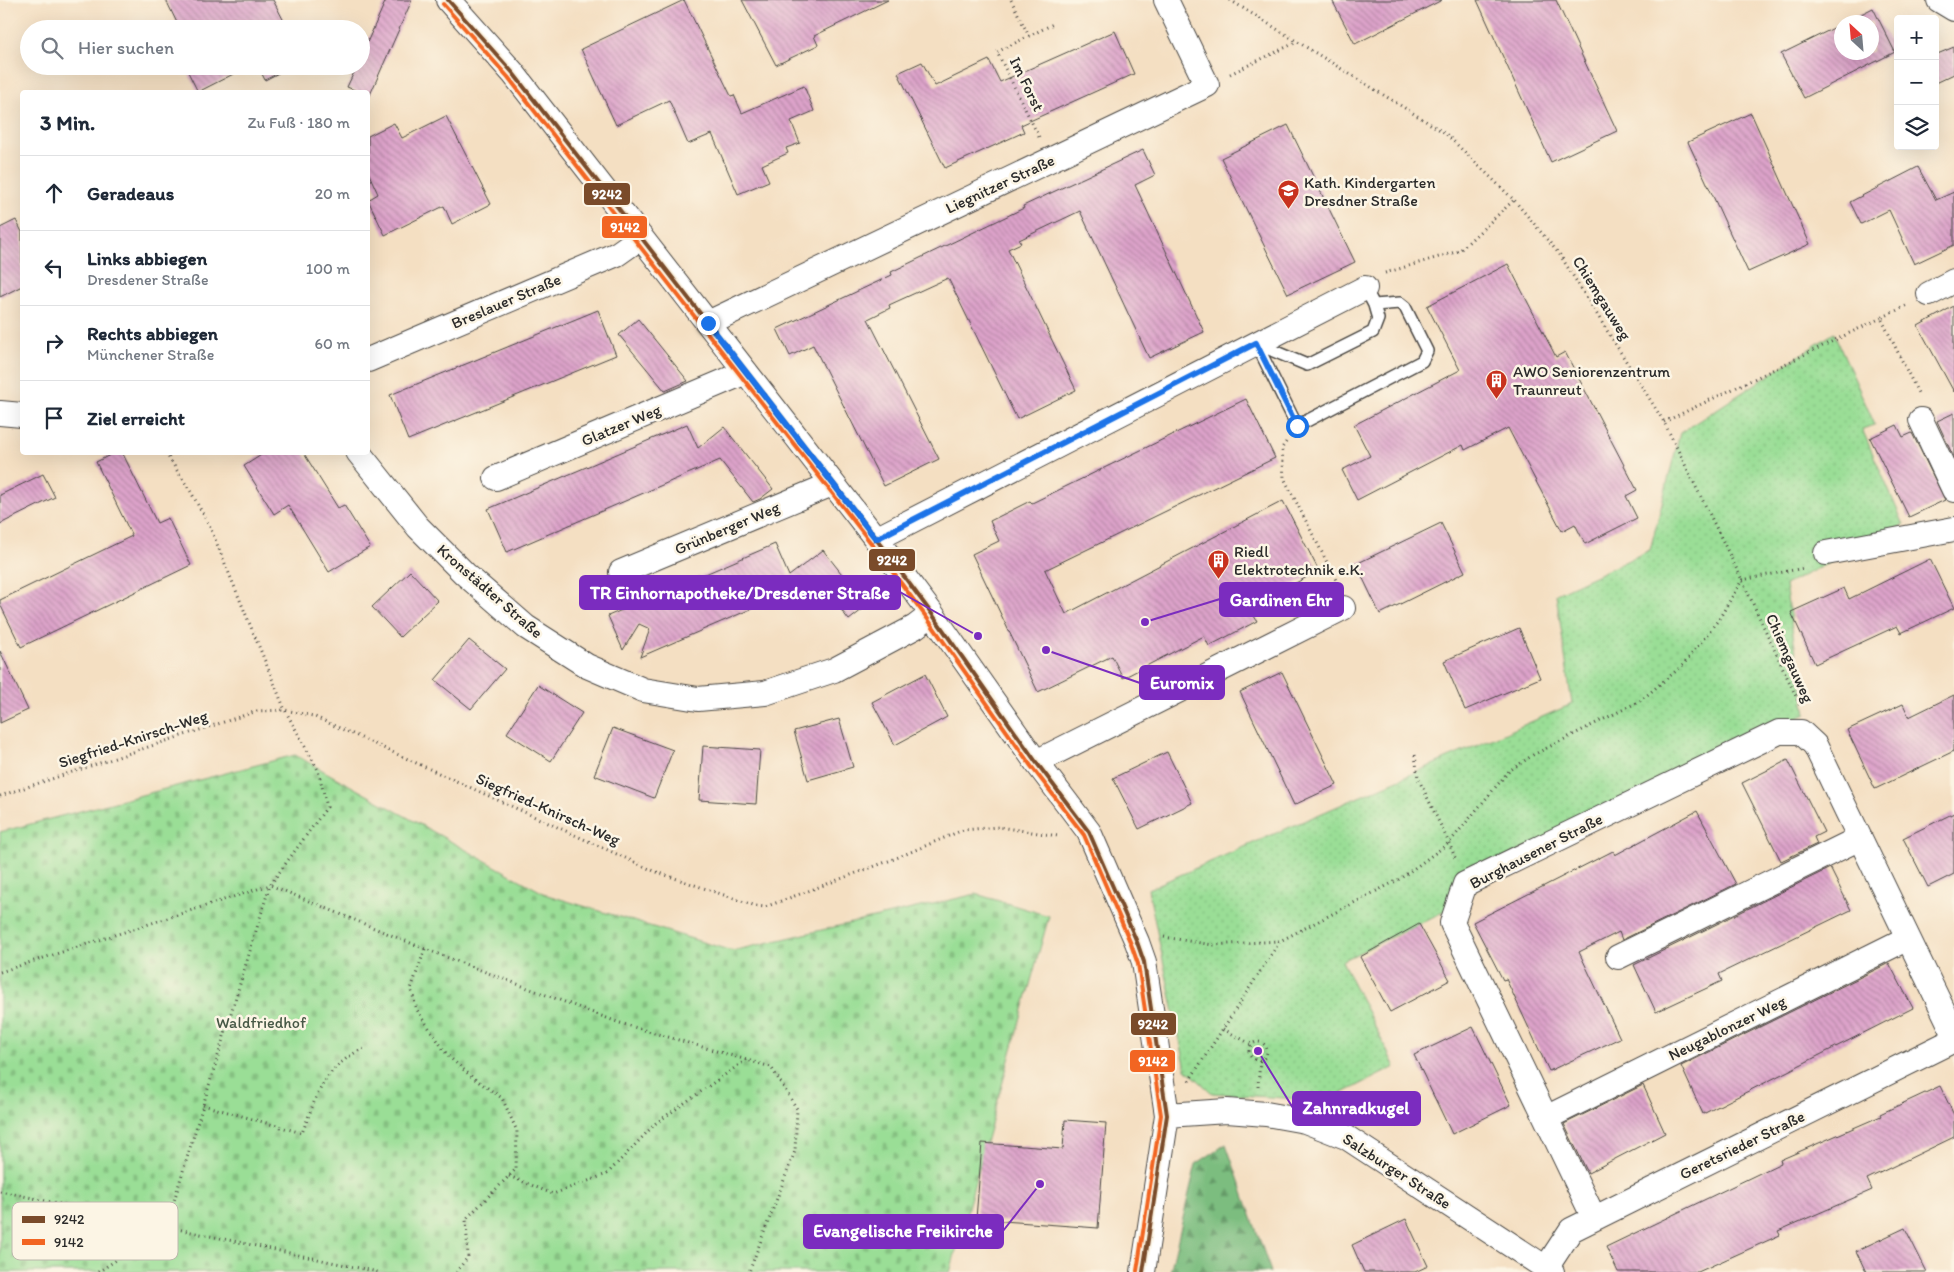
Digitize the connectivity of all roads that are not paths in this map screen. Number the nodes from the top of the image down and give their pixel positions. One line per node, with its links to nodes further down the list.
1 (448, 0): 5 (street)
2 (1166, 0): 9 (street, Liegnitzer Straße)
3 (1939, 0): 4 (street)
4 (1954, 9)
5 (641, 237): 9 (street); 11 (street, Breslauer Straße)
6 (1954, 281): 7 (street)
7 (1928, 294)
8 (1369, 297): 10 (street); 10 (lane); 10 (lane)
9 (708, 323): 12 (street)
10 (1256, 343): 21 (street)
11 (370, 359)
12 (746, 372): 17 (street, Glatzer Weg); 18 (street)
13 (0, 412): 14 (street)
14 (20, 415)
15 (1921, 420): 19 (street)
16 (360, 455): 25 (street, Kronstädter Straße)
17 (496, 478)
18 (832, 484): 21 (street); 23 (street, Grünberger Weg)
19 (1954, 490)
20 (1952, 534): 22 (street)
21 (876, 539): 25 (street)
22 (1826, 552)
23 (621, 572)
24 (1343, 608): 26 (street)
25 (932, 614): 26 (street)
26 (1036, 762): 32 (street)
27 (1860, 838): 28 (street); 29 (street); 33 (street, Burghausener Straße)
28 (1908, 938): 30 (street); 33 (street, Neugablonzer Weg)
29 (1618, 957)
30 (1954, 1033)
31 (1954, 1040): 34 (street, Geretsrieder Straße)
32 (1167, 1115): 35 (street, Salzburger Straße); 36 (street)
33 (1546, 1118): 34 (street, Burghausener Straße)
34 (1594, 1218): 35 (street, Geretsrieder Straße)
35 (1549, 1270)
36 (1143, 1272)

